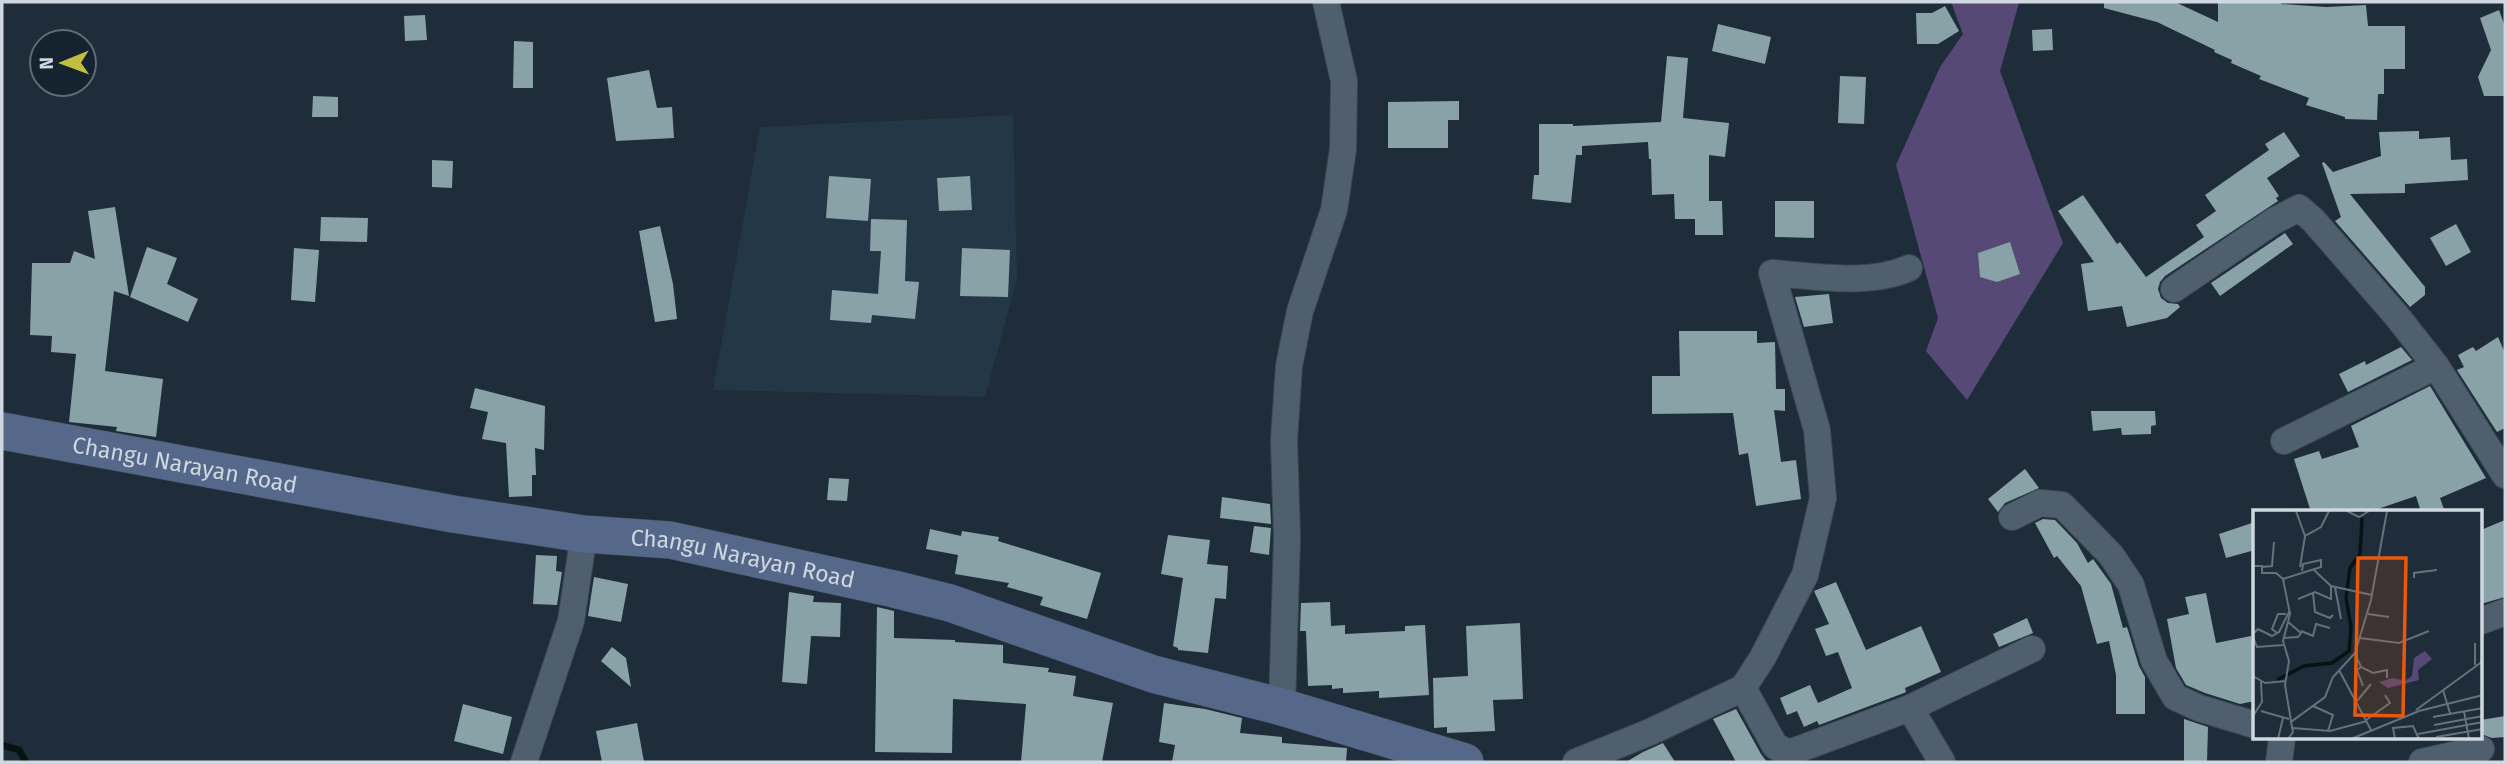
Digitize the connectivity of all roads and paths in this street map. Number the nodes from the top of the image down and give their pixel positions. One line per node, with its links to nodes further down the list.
1 (1326, 2): 14 (street)
2 (1909, 268): 13 (street)
3 (2174, 289): 4 (street)
4 (2437, 366): 6 (street); 7 (street)
5 (2, 431): 9 (main road, Changu Narayan Road)
6 (2284, 442)
7 (2505, 475)
8 (2012, 517): 16 (street)
9 (584, 534): 14 (main road, Changu Narayan Road); 19 (street)
10 (2505, 612): 11 (street)
11 (2482, 621)
12 (2032, 649): 15 (street)
13 (1743, 688): 15 (street); 21 (street)
14 (1282, 706): 20 (main road, Changu Narayan Road)
15 (1910, 708): 22 (street)
16 (2253, 724)
17 (2283, 740): 23 (street)
18 (2482, 749): 24 (street)
19 (524, 762)
20 (1465, 762)
21 (1576, 762)
22 (1942, 762)
23 (2279, 762)
24 (2422, 762)

